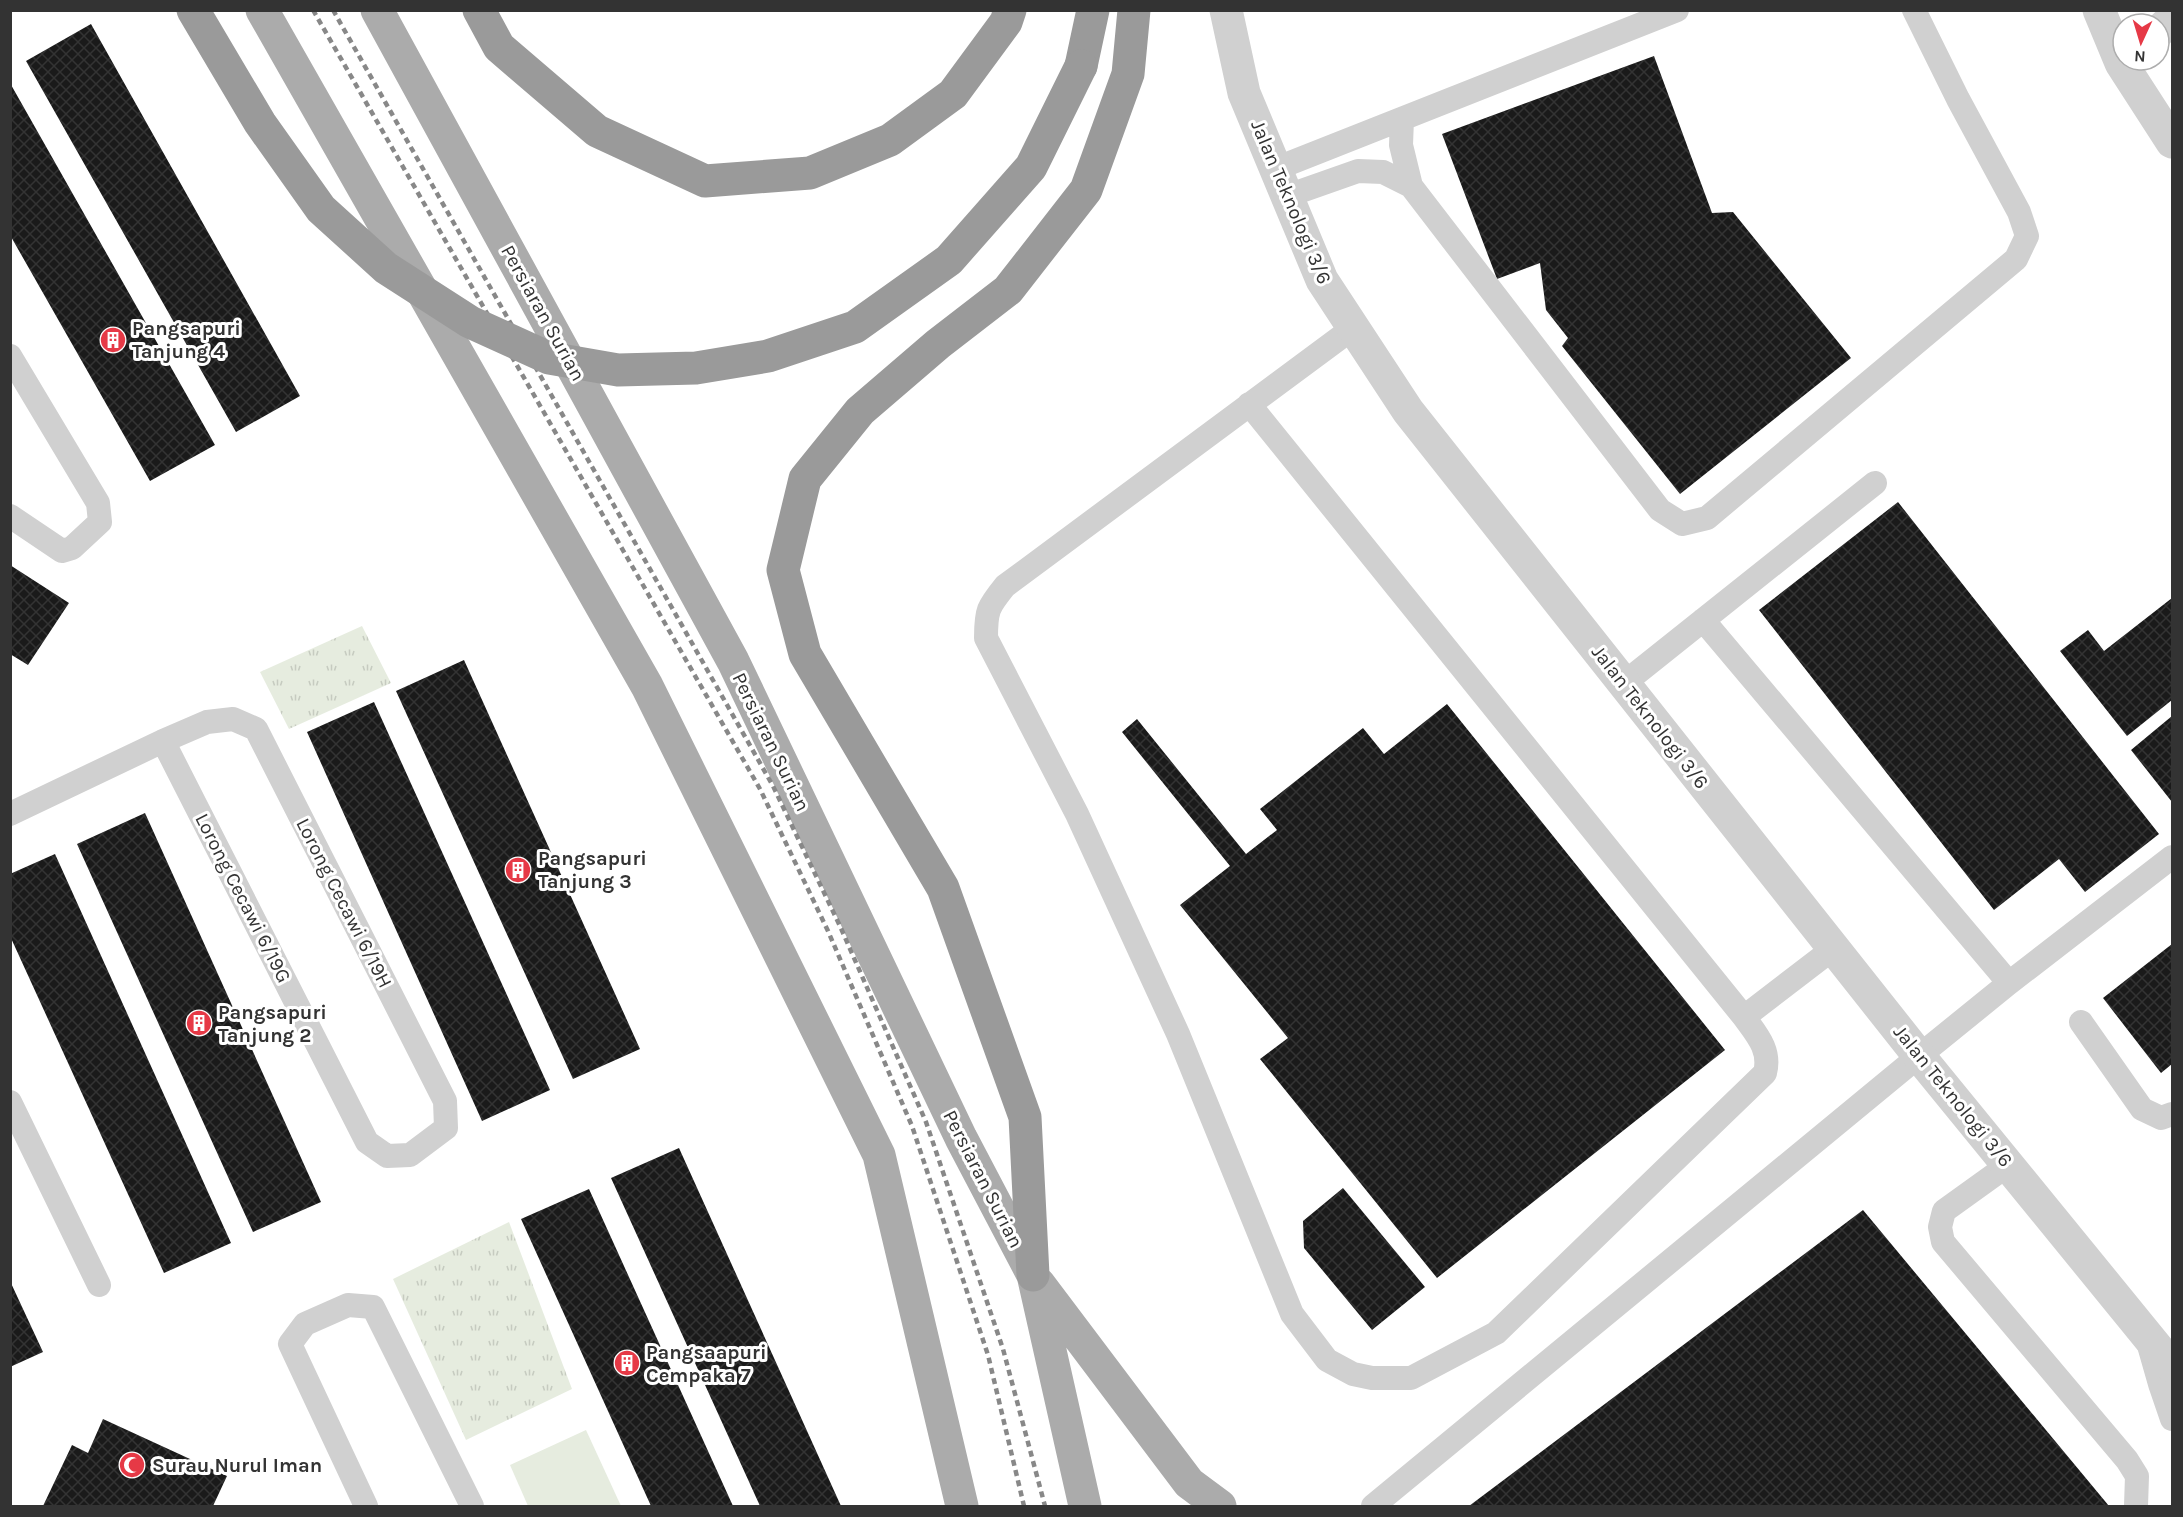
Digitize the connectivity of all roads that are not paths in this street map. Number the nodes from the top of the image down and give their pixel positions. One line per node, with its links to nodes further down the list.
1 (193, 10): 6 (highway, bridge)
2 (262, 10): 45 (main road)
3 (377, 10): 12 (main road, Persiaran Surian)
4 (479, 10): 5 (highway)
5 (1010, 10)
6 (1093, 10)
7 (1134, 10): 38 (highway)
8 (1226, 10): 17 (street, Jalan Teknologi 3/6)
9 (1677, 10): 15 (lane)
10 (1914, 10): 18 (lane)
11 (2099, 10): 13 (street)
12 (391, 25): 38 (main road, Persiaran Surian)
13 (2111, 36)
14 (2129, 72): 16 (street)
15 (1402, 119): 17 (lane); 18 (lane)
16 (2172, 142)
17 (1281, 182): 18 (lane); 19 (street, Jalan Teknologi 3/6)
18 (1411, 186)
19 (1353, 328): 21 (lane); 25 (street, Jalan Teknologi 3/6)
20 (10, 356): 23 (lane)
21 (1249, 405): 31 (lane); 31 (lane)
22 (1875, 483): 24 (lane)
23 (10, 516)
24 (1703, 620): 25 (lane); 30 (lane)
25 (1623, 684): 29 (street, Jalan Teknologi 3/6)
26 (163, 741): 27 (lane); 36 (lane, Lorong Cecawi 6/19G); 36 (lane, Lorong Cecawi 6/19H)
27 (10, 814)
28 (2172, 857): 30 (lane)
29 (1833, 948): 31 (lane); 33 (street, Jalan Teknologi 3/6)
30 (2009, 983): 33 (lane)
31 (1744, 1017)
32 (2080, 1022): 35 (lane)
33 (1919, 1056): 37 (street, Jalan Teknologi 3/6); 48 (lane)
34 (10, 1102): 39 (lane)
35 (2172, 1114)
36 (410, 1155)
37 (2008, 1165): 40 (street, Jalan Teknologi 3/6); 49 (lane)
38 (1033, 1275): 46 (main road, Persiaran Surian); 47 (main road)
39 (99, 1285)
40 (2146, 1334): 41 (street, Jalan Teknologi 3/6); 42 (lane)
41 (2172, 1366)
42 (2172, 1419)
43 (366, 1506): 44 (lane)
44 (472, 1506)
45 (962, 1506)
46 (1085, 1506)
47 (1220, 1506)
48 (1372, 1506)
49 (2136, 1506)

